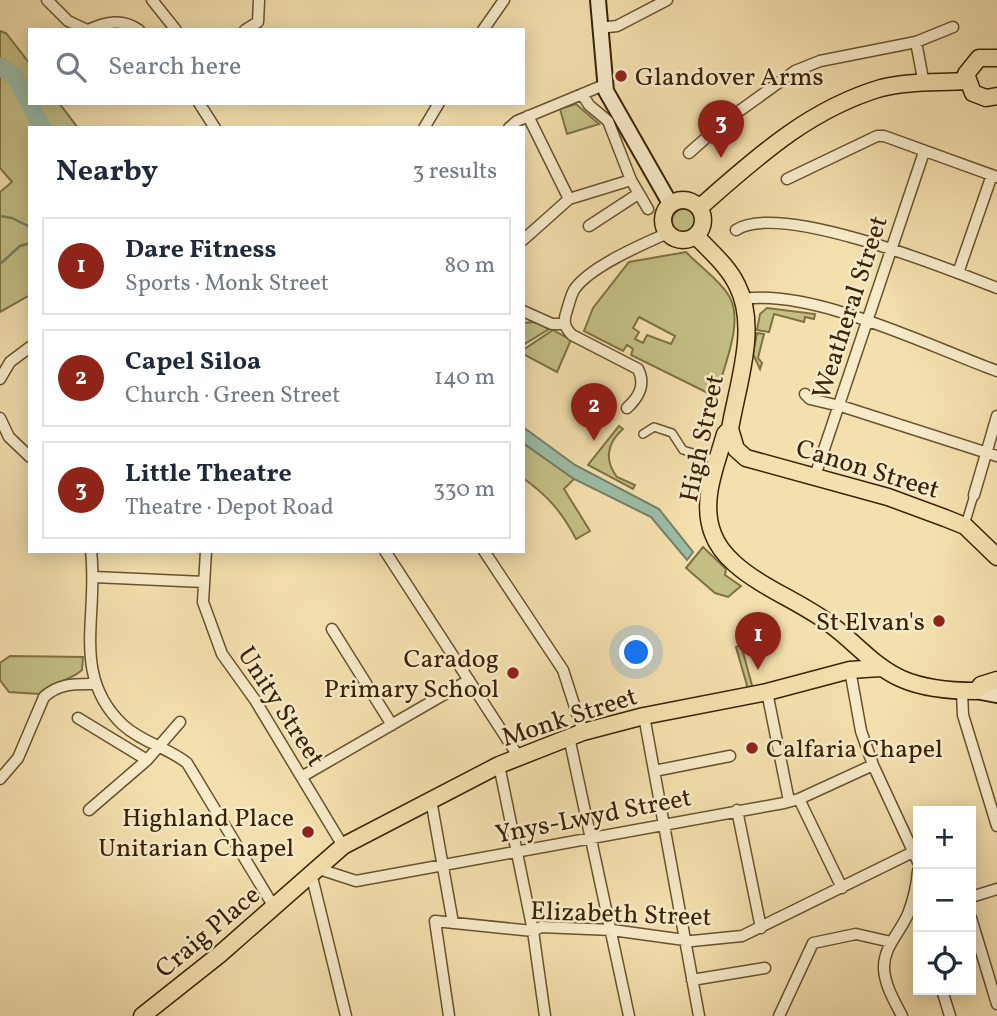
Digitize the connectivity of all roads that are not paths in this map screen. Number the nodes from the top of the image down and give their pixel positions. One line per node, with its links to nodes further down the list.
1 (47, 0): 9 (street)
2 (152, 0): 12 (street)
3 (258, 0): 13 (street)
4 (504, 0): 14 (street)
5 (598, 0): 7 (main road)
6 (667, 0): 7 (street)
7 (599, 27): 19 (main road)
8 (953, 27): 15 (street)
9 (83, 28)
10 (92, 28): 11 (street)
11 (136, 28)
12 (174, 28)
13 (248, 28)
14 (484, 28)
15 (916, 42): 18 (street); 29 (street)
16 (997, 58): 17 (main road)
17 (967, 81): 18 (main road); 21 (main road)
18 (924, 83): 36 (main road)
19 (604, 85): 20 (street); 35 (main road)
20 (582, 94): 24 (street); 32 (street)
21 (997, 96)
22 (200, 105): 25 (street)
23 (438, 105): 26 (street)
24 (528, 116): 27 (street); 34 (street)
25 (214, 126)
26 (425, 126)
27 (512, 126)
28 (924, 152): 30 (street); 31 (street); 43 (street, Weatheral Street)
29 (689, 153)
30 (994, 176): 44 (street)
31 (787, 179)
32 (631, 180): 33 (street); 34 (street)
33 (638, 194): 37 (street); 38 (street)
34 (569, 199): 42 (street)
35 (671, 205): 36 (main road); 40 (main road)
36 (699, 208): 41 (main road)
37 (648, 209)
38 (589, 226)
39 (736, 230): 43 (street)
40 (668, 233): 41 (main road); 49 (street)
41 (696, 236): 46 (main road, High Street)
42 (525, 238)
43 (888, 250): 44 (street); 48 (street, Weatheral Street)
44 (958, 272): 45 (street)
45 (997, 288)
46 (744, 299): 48 (street); 58 (main road, High Street)
47 (525, 313): 49 (street)
48 (866, 322): 51 (street); 54 (street, Weatheral Street)
49 (565, 324): 55 (street)
50 (28, 348): 52 (street)
51 (997, 371)
52 (0, 379)
53 (805, 394): 54 (street)
54 (839, 406): 60 (street); 64 (street, Weatheral Street)
55 (627, 408)
56 (997, 416): 60 (street)
57 (0, 418): 61 (street)
58 (730, 429): 64 (main road, Canon Street); 75 (main road, High Street)
59 (643, 434): 63 (street)
60 (986, 452): 62 (street); 65 (street)
61 (28, 455)
62 (997, 456)
63 (716, 460)
64 (815, 476): 66 (main road, Canon Street)
65 (974, 495): 66 (street)
66 (965, 526): 71 (main road, Canon Street)
67 (91, 553): 72 (street)
68 (206, 553): 73 (street, Unity Street)
69 (386, 553): 78 (street)
70 (485, 553): 88 (street)
71 (997, 557)
72 (94, 577): 73 (street); 80 (street)
73 (204, 582): 96 (street, Unity Street)
74 (332, 629): 87 (street)
75 (858, 648): 76 (main road, High Street); 77 (main road)
76 (880, 668): 77 (main road, Monk Street); 81 (main road)
77 (850, 670): 82 (main road, Monk Street); 94 (street)
78 (469, 680): 87 (street); 90 (street)
79 (997, 680): 81 (main road)
80 (94, 684): 89 (street); 97 (street)
81 (969, 691): 83 (main road); 103 (street)
82 (767, 692): 84 (main road, Monk Street); 99 (street)
83 (997, 695)
84 (643, 716): 88 (main road, Monk Street); 95 (street)
85 (78, 719): 92 (street)
86 (180, 722): 89 (street)
87 (392, 724): 96 (street)
88 (576, 735): 90 (main road, Monk Street); 104 (street)
89 (157, 745): 92 (street); 113 (street)
90 (518, 755): 93 (main road, Monk Street)
91 (730, 756): 95 (street)
92 (147, 760): 100 (street)
93 (499, 765): 98 (main road, Monk Street); 106 (street)
94 (873, 765): 99 (street, Ynys-Lwyd Street); 107 (street)
95 (654, 771): 102 (street)
96 (303, 776): 105 (street, Unity Street)
97 (0, 779)
98 (430, 800): 105 (main road, Monk Street); 108 (street)
99 (794, 800): 101 (street, Ynys-Lwyd Street); 110 (street)
100 (89, 810)
101 (737, 810): 102 (street, Ynys-Lwyd Street); 116 (street)
102 (662, 823): 104 (street, Ynys-Lwyd Street); 120 (street)
103 (997, 826)
104 (590, 837): 106 (street, Ynys-Lwyd Street); 117 (street)
105 (343, 846): 109 (main road, Monk Street)
106 (517, 850): 108 (street, Ynys-Lwyd Street); 118 (street)
107 (913, 852): 110 (street, Elizabeth Street)
108 (443, 865): 109 (street, Ynys-Lwyd Street); 115 (street)
109 (310, 874): 113 (main road, Craig Place); 127 (street)
110 (842, 888): 116 (street, Elizabeth Street)
111 (997, 889): 112 (street)
112 (976, 895)
113 (274, 907): 126 (main road, Craig Place)
114 (913, 914): 121 (street)
115 (453, 923): 118 (street, Elizabeth Street); 128 (street, Elizabeth Street)
116 (761, 928): 120 (street, Elizabeth Street)
117 (612, 930): 118 (street, Elizabeth Street); 120 (street, Elizabeth Street); 130 (street)
118 (533, 931): 129 (street)
119 (975, 932): 125 (street)
120 (684, 939): 123 (street)
121 (891, 942): 132 (street); 133 (street)
122 (765, 968): 123 (street)
123 (692, 980): 131 (street)
124 (944, 995): 134 (street)
125 (997, 1004)
126 (142, 1016)
127 (346, 1016)
128 (449, 1016)
129 (545, 1016)
130 (629, 1016)
131 (699, 1016)
132 (779, 1016)
133 (902, 1016)
134 (950, 1016)

